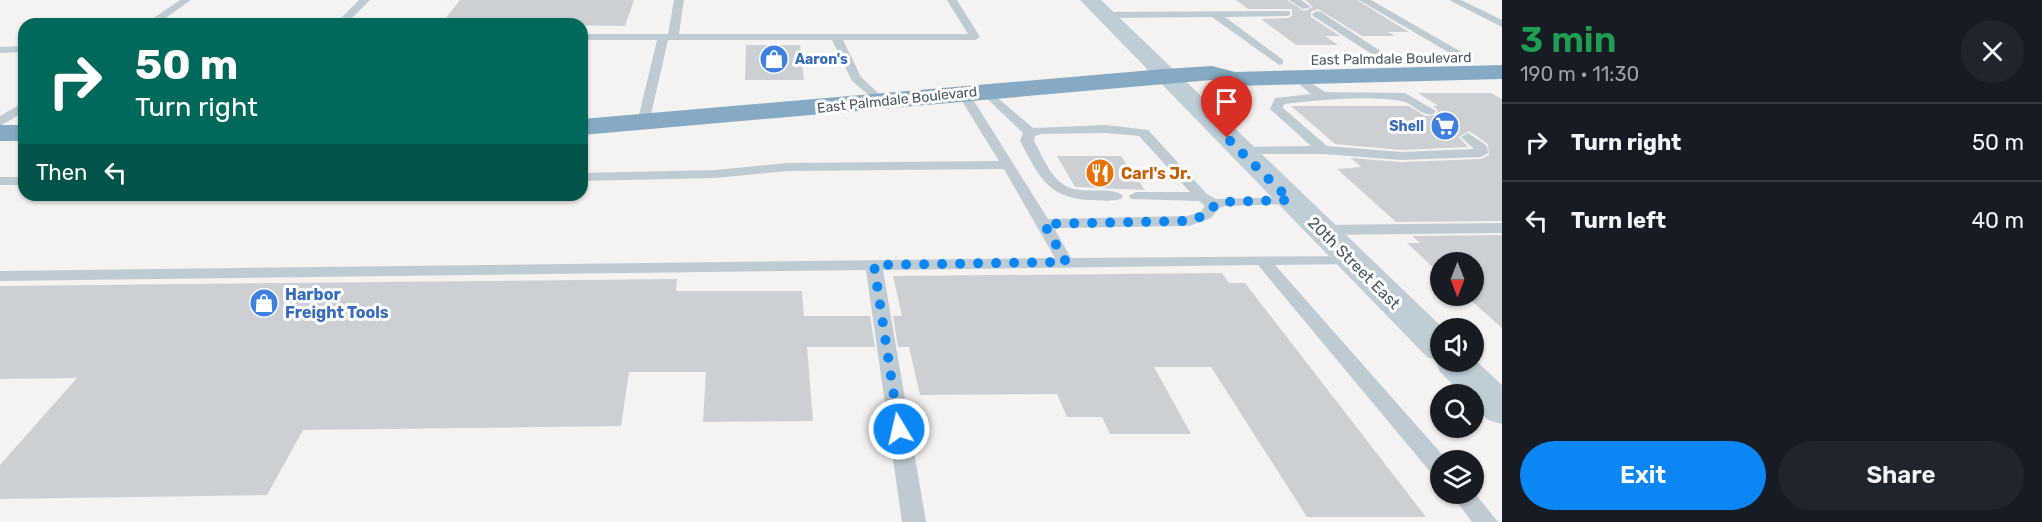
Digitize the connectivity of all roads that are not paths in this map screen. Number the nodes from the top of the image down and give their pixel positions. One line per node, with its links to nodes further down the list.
1 (186, 0): 13 (lane)
2 (365, 0): 14 (lane)
3 (679, 0): 16 (lane)
4 (952, 0): 18 (lane)
5 (1294, 0): 8 (lane)
6 (1364, 0): 21 (lane)
7 (1454, 0): 15 (lane)
8 (1306, 7)
9 (1097, 8): 11 (lane); 25 (street, 20th Street East)
10 (1287, 13): 11 (lane)
11 (1215, 14): 23 (lane)
12 (1317, 14): 22 (lane)
13 (159, 18)
14 (346, 18)
15 (1502, 24)
16 (668, 37): 17 (lane); 18 (lane); 34 (lane)
17 (588, 38)
18 (836, 38): 28 (lane)
19 (18, 49): 20 (lane)
20 (0, 50)
21 (1464, 57): 22 (highway, East Palmdale Boulevard); 24 (highway, East Palmdale Boulevard)
22 (1385, 58): 23 (highway, East Palmdale Boulevard)
23 (1287, 69): 24 (highway, East Palmdale Boulevard); 25 (highway, East Palmdale Boulevard); 27 (lane)
24 (1500, 69)
25 (1164, 76): 26 (highway, East Palmdale Boulevard); 44 (street, 20th Street East)
26 (974, 92): 28 (highway, East Palmdale Boulevard); 38 (lane); 46 (lane)
27 (1325, 101): 29 (lane); 30 (lane); 32 (lane); 43 (lane)
28 (882, 102): 34 (highway, East Palmdale Boulevard)
29 (1300, 106)
30 (1365, 106)
31 (18, 110): 33 (lane)
32 (1430, 111)
33 (0, 122)
34 (643, 123): 35 (highway, East Palmdale Boulevard)
35 (588, 127)
36 (0, 133): 37 (highway)
37 (18, 133)
38 (1031, 133): 50 (lane); 53 (lane)
39 (1468, 137): 45 (lane)
40 (1343, 142): 45 (lane)
41 (1370, 142): 45 (lane)
42 (1412, 142): 45 (lane)
43 (1323, 150): 44 (lane); 45 (lane)
44 (1240, 151): 52 (street, 20th Street East)
45 (1397, 153)
46 (1009, 165): 47 (lane); 54 (lane)
47 (588, 177)
48 (0, 181): 49 (lane)
49 (18, 181)
50 (1116, 196)
51 (1136, 196): 53 (lane)
52 (1290, 200): 53 (lane); 56 (street, 20th Street East)
53 (1208, 201): 54 (lane)
54 (1044, 224): 59 (lane)
55 (1502, 228): 56 (lane)
56 (1320, 230): 57 (street, 20th Street East)
57 (1350, 259): 58 (lane); 62 (street, 20th Street East)
58 (1262, 260): 59 (lane); 65 (lane)
59 (1066, 262): 60 (lane)
60 (874, 265): 61 (lane); 67 (lane)
61 (0, 276)
62 (1430, 338)
63 (1466, 372): 64 (street)
64 (1495, 395)
65 (1430, 456)
66 (1471, 504): 68 (lane)
67 (914, 522)
68 (1486, 522)

